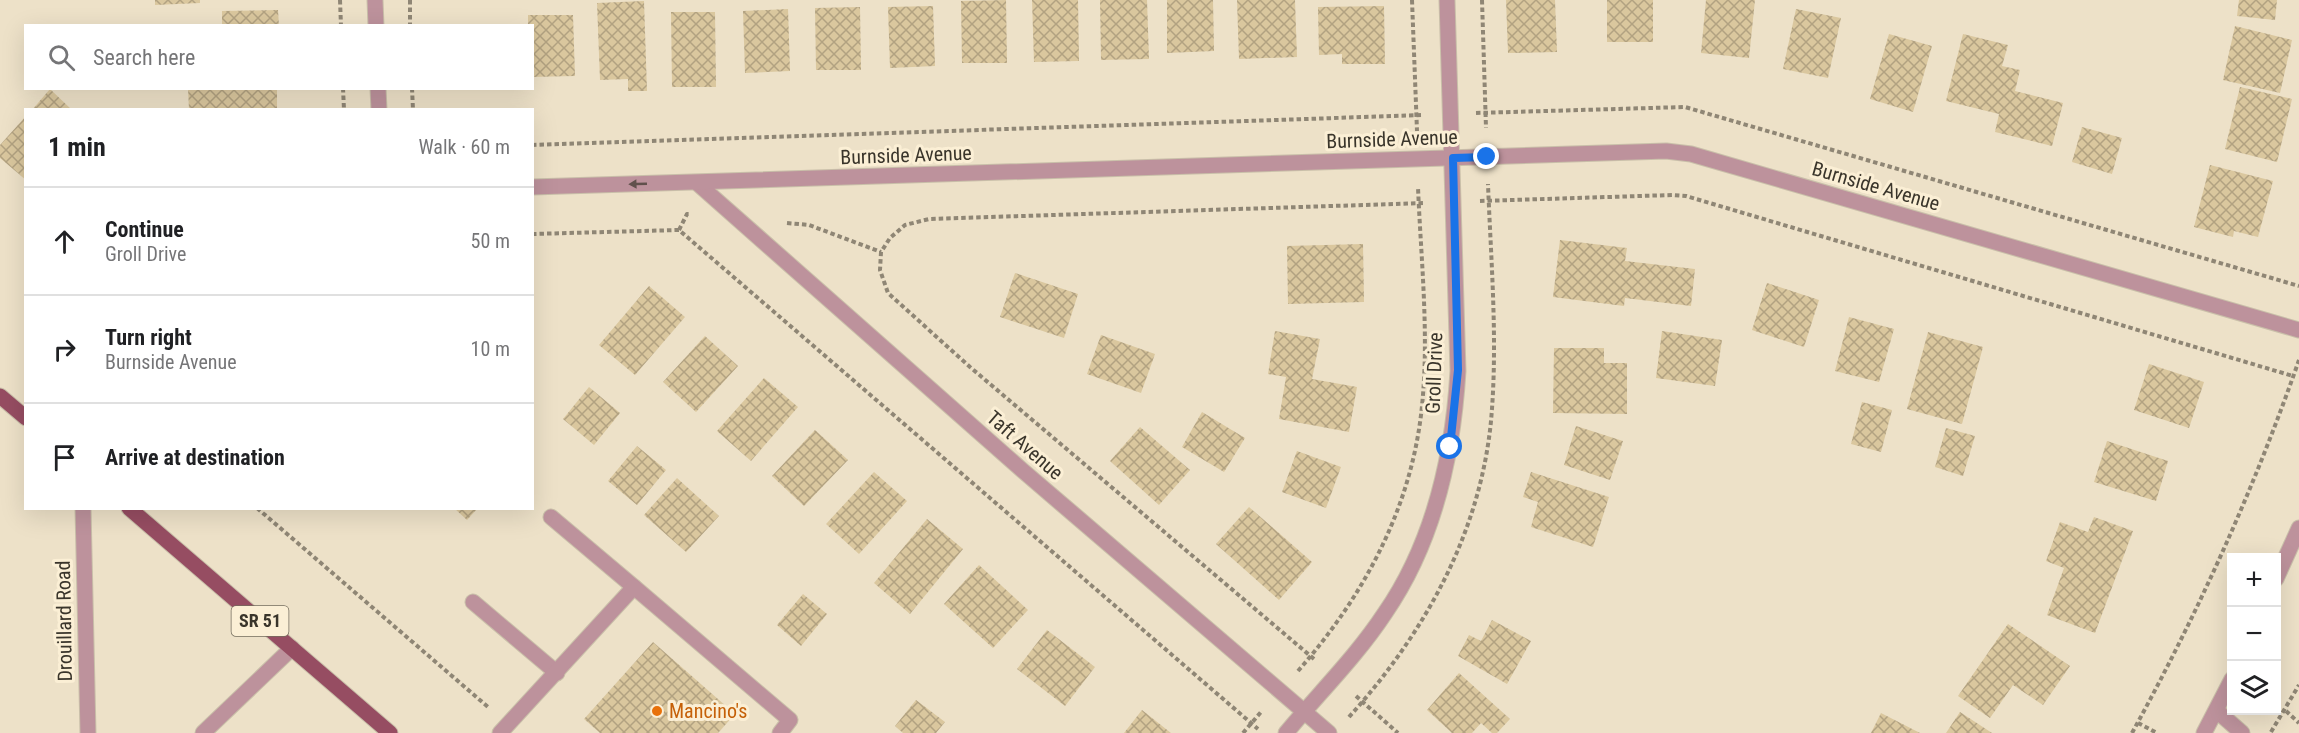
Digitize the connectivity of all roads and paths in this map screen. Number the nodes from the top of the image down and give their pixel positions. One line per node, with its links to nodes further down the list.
1 (340, 0): 6 (path)
2 (375, 0): 7 (street)
3 (410, 0): 8 (path)
4 (1412, 0): 16 (path)
5 (1447, 0): 15 (street, Groll Drive)
6 (341, 24)
7 (376, 24)
8 (410, 24)
9 (343, 90): 12 (path)
10 (378, 90): 13 (street)
11 (412, 90): 14 (path)
12 (344, 108)
13 (378, 108)
14 (413, 108)
15 (1453, 158): 16 (street, Burnside Avenue); 19 (street, Groll Drive); 22 (street, Burnside Avenue)
16 (1417, 159): 17 (street, Burnside Avenue); 20 (path)
17 (697, 183): 18 (street, Burnside Avenue, one-way to 18); 41 (street, Taft Avenue)
18 (534, 187)
19 (1453, 202): 20 (path); 24 (path); 38 (street, Groll Drive)
20 (1419, 203): 36 (path); 36 (path)
21 (534, 234): 51 (path)
22 (2299, 330)
23 (2299, 360): 24 (path)
24 (2293, 376): 44 (path)
25 (0, 396): 26 (main road)
26 (24, 416)
27 (83, 510): 47 (street, Drouillard Road)
28 (131, 510): 35 (main road, SR 51)
29 (259, 510): 46 (path)
30 (551, 517): 33 (street)
31 (2299, 528): 32 (street)
32 (2281, 570)
33 (634, 587): 37 (street); 50 (street)
34 (472, 602): 37 (street)
35 (292, 648): 48 (street); 49 (main road, SR 51)
36 (1311, 656): 38 (path)
37 (557, 673): 46 (street)
38 (1336, 678): 41 (street, Groll Drive); 54 (path)
39 (2299, 685): 43 (path)
40 (2227, 690): 42 (street)
41 (1304, 711): 52 (street, Groll Drive); 53 (street, Taft Avenue)
42 (2217, 711): 57 (street); 58 (street)
43 (2286, 711): 45 (path); 59 (path)
44 (2138, 723): 55 (path); 56 (path)
45 (2299, 723)
46 (504, 728)
47 (88, 733)
48 (203, 733)
49 (390, 733)
50 (780, 733)
51 (1263, 733)
52 (1286, 733)
53 (1329, 733)
54 (1398, 733)
55 (2132, 733)
56 (2157, 733)
57 (2204, 733)
58 (2242, 733)
59 (2271, 733)

